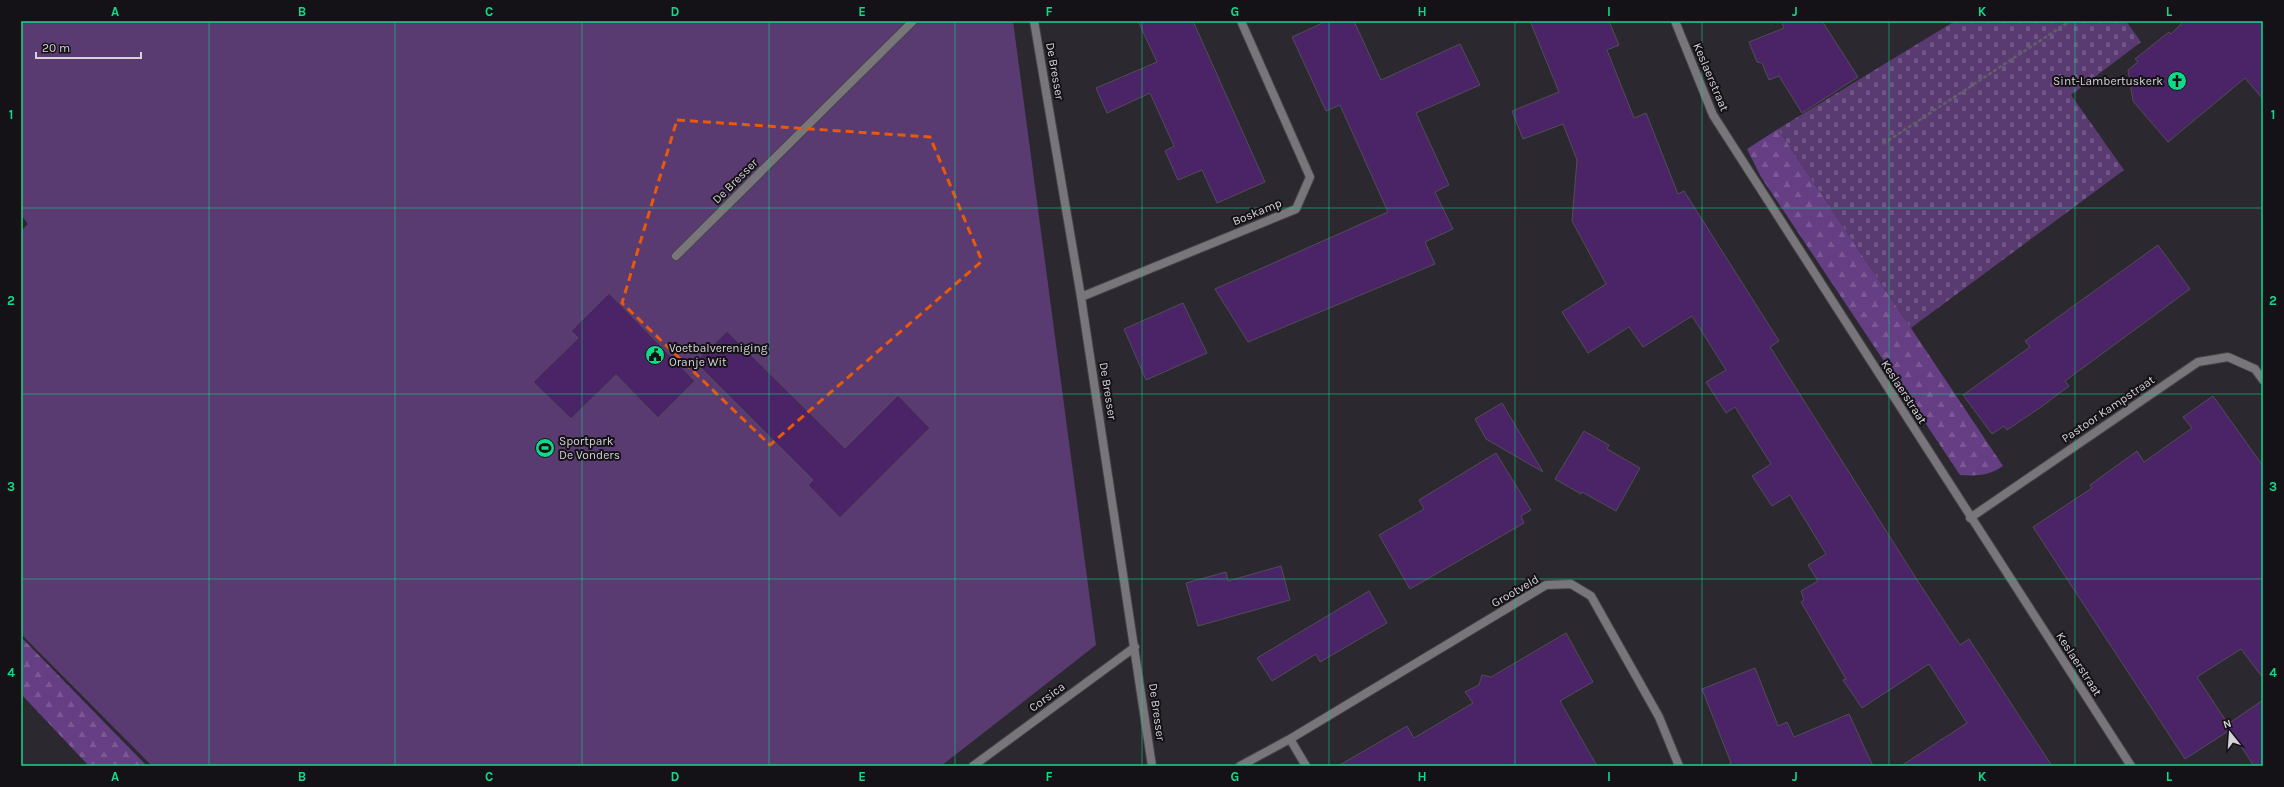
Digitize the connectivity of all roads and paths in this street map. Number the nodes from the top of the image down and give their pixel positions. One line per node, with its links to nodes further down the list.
1 (913, 21): 7 (street, De Bresser)
2 (1034, 21): 8 (street, De Bresser)
3 (1241, 21): 8 (street, Boskamp)
4 (1675, 21): 10 (street, Keslaerstraat)
5 (2070, 21): 6 (path)
6 (1883, 144)
7 (676, 256)
8 (1081, 296): 11 (street, De Bresser)
9 (2263, 380): 10 (street, Pastoor Kampstraat)
10 (1970, 518): 18 (street, Keslaerstraat)
11 (1135, 647): 13 (street, Corsica); 14 (street, De Bresser)
12 (1290, 739): 15 (street, Grootveld); 16 (street); 17 (street, Grootveld)
13 (973, 766)
14 (1152, 766)
15 (1240, 766)
16 (1306, 766)
17 (1679, 766)
18 (2131, 766)

